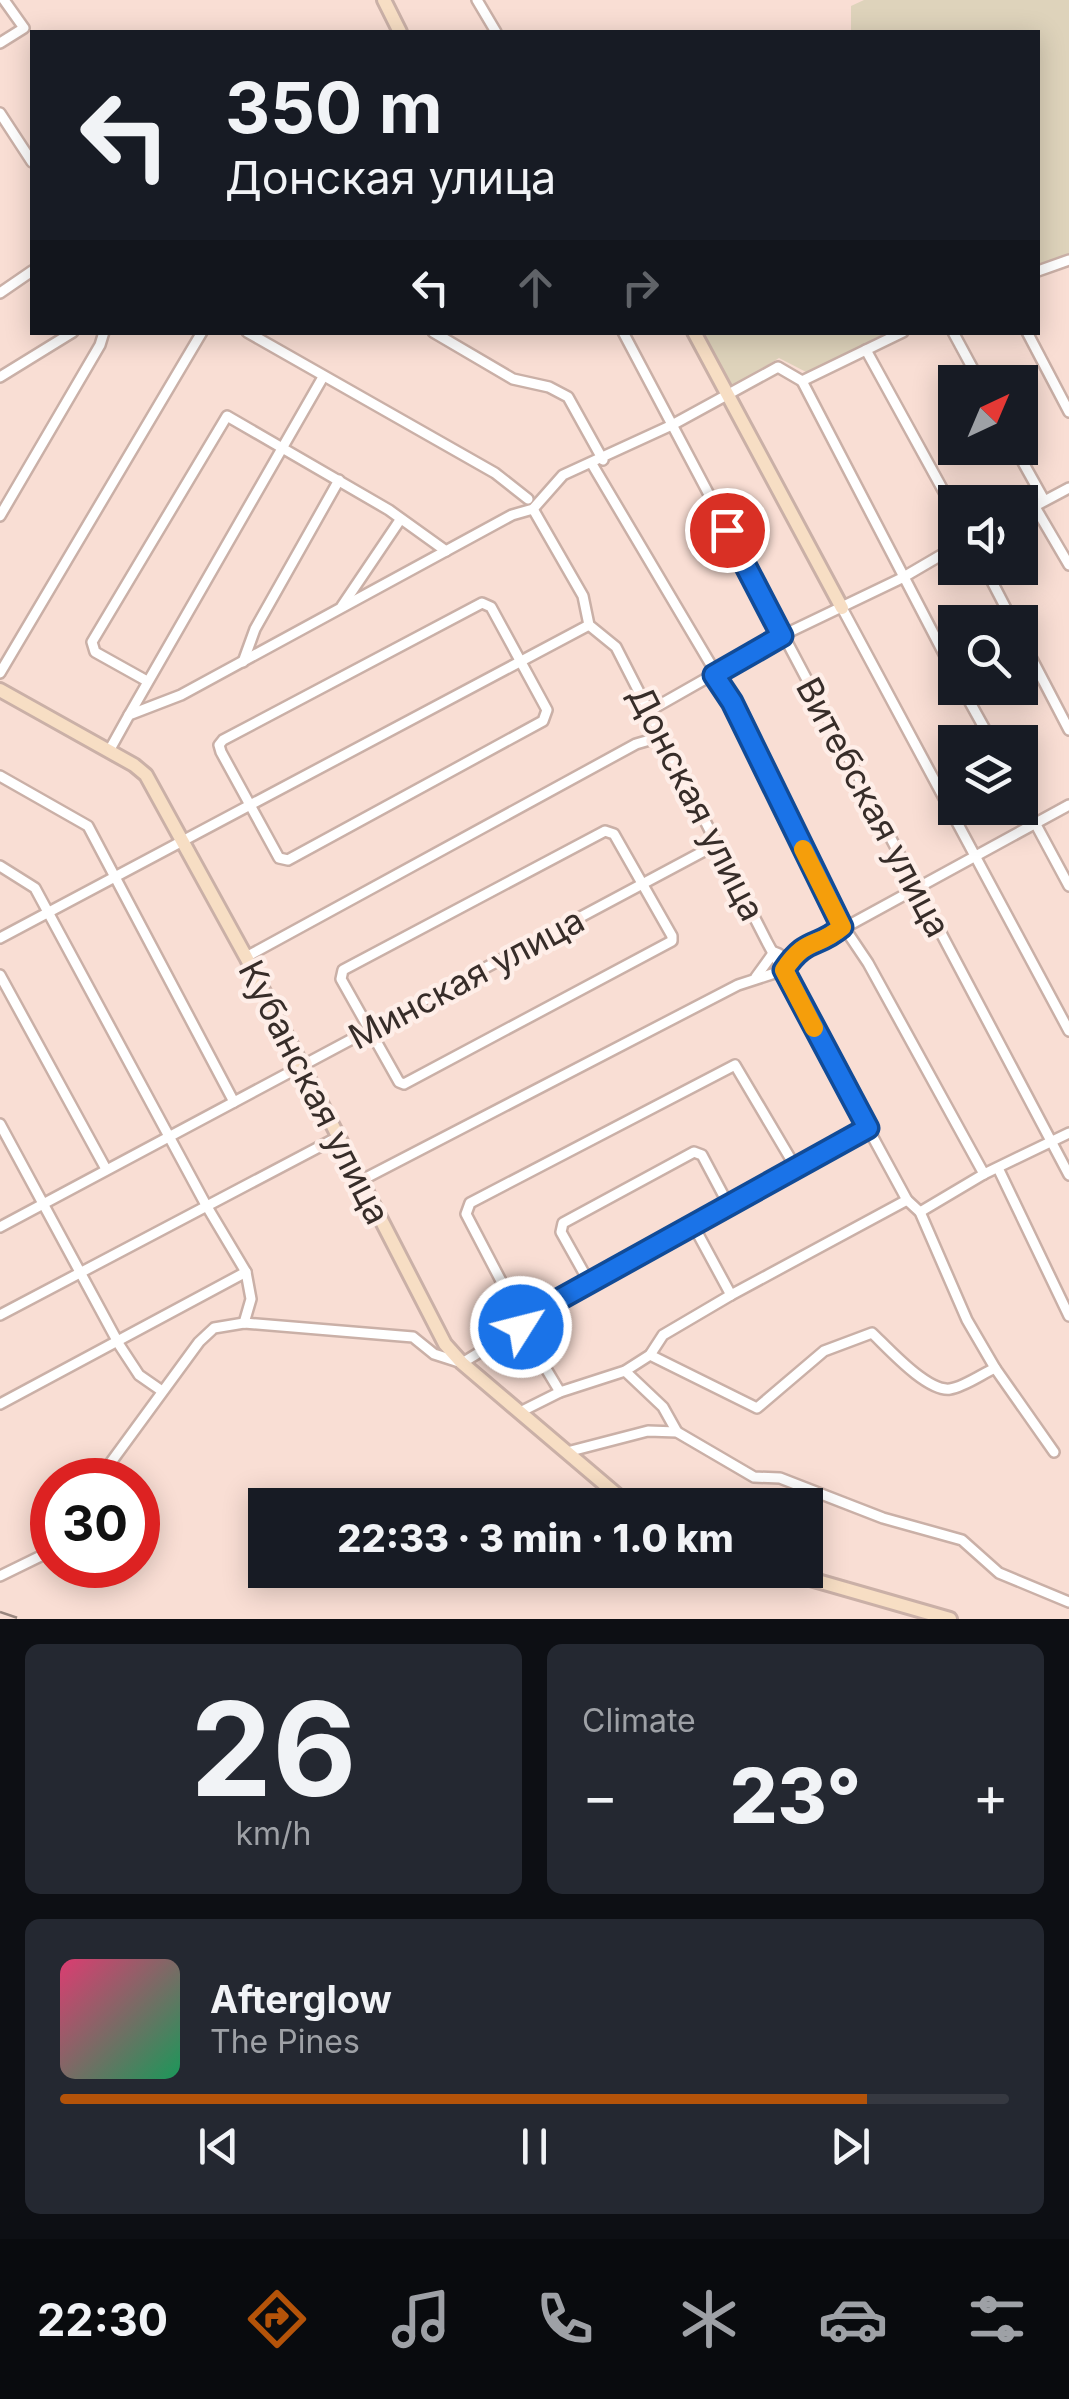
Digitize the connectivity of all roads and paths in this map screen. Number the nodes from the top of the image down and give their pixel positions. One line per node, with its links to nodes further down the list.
1 (4, 0): 6 (street)
2 (384, 0): 4 (street)
3 (476, 0): 5 (street)
4 (399, 30)
5 (495, 30)
6 (0, 43)
7 (0, 113): 8 (street)
8 (30, 159)
9 (1069, 260): 10 (street)
10 (1040, 270)
11 (30, 272): 12 (street)
12 (0, 293)
13 (68, 335): 25 (street)
14 (103, 335): 39 (street)
15 (200, 335): 53 (street)
16 (251, 335): 26 (street, Донская улица)
17 (438, 335): 32 (street)
18 (625, 335): 30 (street, Витебская улица)
19 (696, 335): 28 (street)
20 (897, 335): 23 (street)
21 (954, 335): 24 (street)
22 (1029, 335): 29 (street)
23 (866, 350): 27 (street); 35 (street)
24 (970, 365)
25 (0, 377)
26 (323, 377): 31 (street); 37 (street, Донская улица)
27 (802, 382): 28 (street); 44 (street)
28 (728, 394): 30 (street); 46 (street)
29 (1069, 412)
30 (672, 425): 32 (street); 48 (street, Витебская улица)
31 (283, 446): 34 (street); 55 (street); 55 (street)
32 (598, 462): 37 (street); 54 (street)
33 (1023, 465): 38 (street)
34 (339, 480): 40 (street); 51 (street)
35 (940, 485)
36 (1069, 488): 38 (street)
37 (533, 503): 41 (street); 47 (street, Донская улица)
38 (1040, 503): 43 (street)
39 (0, 516)
40 (400, 520): 41 (street); 45 (street)
41 (446, 551): 45 (street)
42 (938, 557): 44 (street)
43 (1069, 565)
44 (902, 578): 46 (street); 49 (street)
45 (340, 608): 51 (street)
46 (842, 608): 48 (street); 70 (street)
47 (589, 625): 50 (street); 57 (street, Донская улица)
48 (782, 636): 54 (street); 75 (street, Витебская улица)
49 (938, 644)
50 (521, 661): 63 (street); 63 (street); 63 (street)
51 (242, 662): 58 (street)
52 (1038, 671): 59 (street)
53 (0, 672)
54 (714, 675): 57 (street); 77 (street)
55 (147, 681): 58 (street)
56 (0, 690): 61 (street, Кубанская улица)
57 (650, 710): 60 (street, Донская улица)
58 (129, 715): 61 (street)
59 (1069, 730)
60 (660, 736): 68 (street, Донская улица); 81 (street)
61 (109, 751): 69 (street, Кубанская улица)
62 (0, 776): 72 (street)
63 (251, 806): 69 (street)
64 (1069, 806): 65 (street)
65 (1038, 823)
66 (1034, 825): 70 (street)
67 (1037, 825): 74 (street)
68 (713, 835): 73 (street, Минская улица); 79 (street, Донская улица)
69 (184, 842): 72 (street); 81 (street, Кубанская улица)
70 (974, 855): 75 (street); 86 (street)
71 (0, 866): 76 (street)
72 (116, 878): 76 (street); 88 (street)
73 (642, 885): 85 (street, Минская улица); 85 (street); 85 (street)
74 (1069, 886)
75 (918, 887): 77 (street); 94 (street, Витебская улица)
76 (50, 912): 78 (street); 92 (street)
77 (842, 927): 80 (street); 98 (street)
78 (0, 938)
79 (774, 952): 80 (street); 82 (street, Донская улица); 84 (street)
80 (796, 952): 82 (street)
81 (246, 956): 87 (street, Кубанская улица)
82 (784, 970): 84 (street); 90 (street, Донская улица)
83 (0, 975): 97 (street)
84 (756, 977): 100 (street)
85 (368, 1031): 87 (street, Минская улица)
86 (1069, 1031)
87 (302, 1066): 88 (street, Минская улица); 93 (street, Кубанская улица)
88 (234, 1102): 92 (street, Минская улица)
89 (0, 1124): 102 (street)
90 (868, 1128): 95 (street); 101 (street, Донская улица)
91 (1069, 1133): 94 (street)
92 (169, 1136): 97 (street, Минская улица); 104 (street)
93 (338, 1137): 100 (street, Кубанская улица); 104 (street)
94 (1051, 1142): 96 (street); 99 (street, Витебская улица)
95 (796, 1168): 103 (street); 115 (street)
96 (998, 1168): 98 (street); 113 (street)
97 (106, 1169): 102 (street, Минская улица)
98 (984, 1174): 105 (street)
99 (1069, 1175)
100 (360, 1181): 116 (street, Кубанская улица)
101 (907, 1200): 105 (street, Донская улица); 111 (street)
102 (45, 1204): 107 (street, Минская улица); 108 (street)
103 (728, 1204): 106 (street); 110 (street)
104 (206, 1206): 108 (street); 109 (street)
105 (920, 1212): 121 (street, Донская улица)
106 (692, 1224): 110 (street); 111 (street)
107 (0, 1228)
108 (80, 1272): 112 (street); 118 (street)
109 (246, 1272): 114 (street); 118 (street)
110 (589, 1282): 115 (street)
111 (731, 1294): 119 (street)
112 (0, 1315)
113 (1069, 1316)
114 (244, 1323): 117 (street); 123 (street)
115 (522, 1324): 120 (street); 124 (street)
116 (435, 1327): 117 (street); 120 (street, Кубанская улица)
117 (413, 1338): 120 (street)
118 (118, 1342): 123 (street); 125 (street)
119 (650, 1355): 121 (street); 122 (street)
120 (462, 1363): 126 (street, Кубанская улица)
121 (995, 1368): 129 (street, Донская улица)
122 (625, 1371): 124 (street); 127 (street)
123 (162, 1391): 130 (street)
124 (560, 1392): 126 (street)
125 (0, 1404)
126 (520, 1412): 128 (street, Кубанская улица)
127 (677, 1432): 128 (street); 135 (street)
128 (567, 1452): 131 (street, Кубанская улица)
129 (1054, 1452)
130 (114, 1458)
131 (609, 1488)
132 (30, 1561): 133 (street)
133 (0, 1576)
134 (823, 1583): 136 (street)
135 (1069, 1602)
136 (950, 1619)

